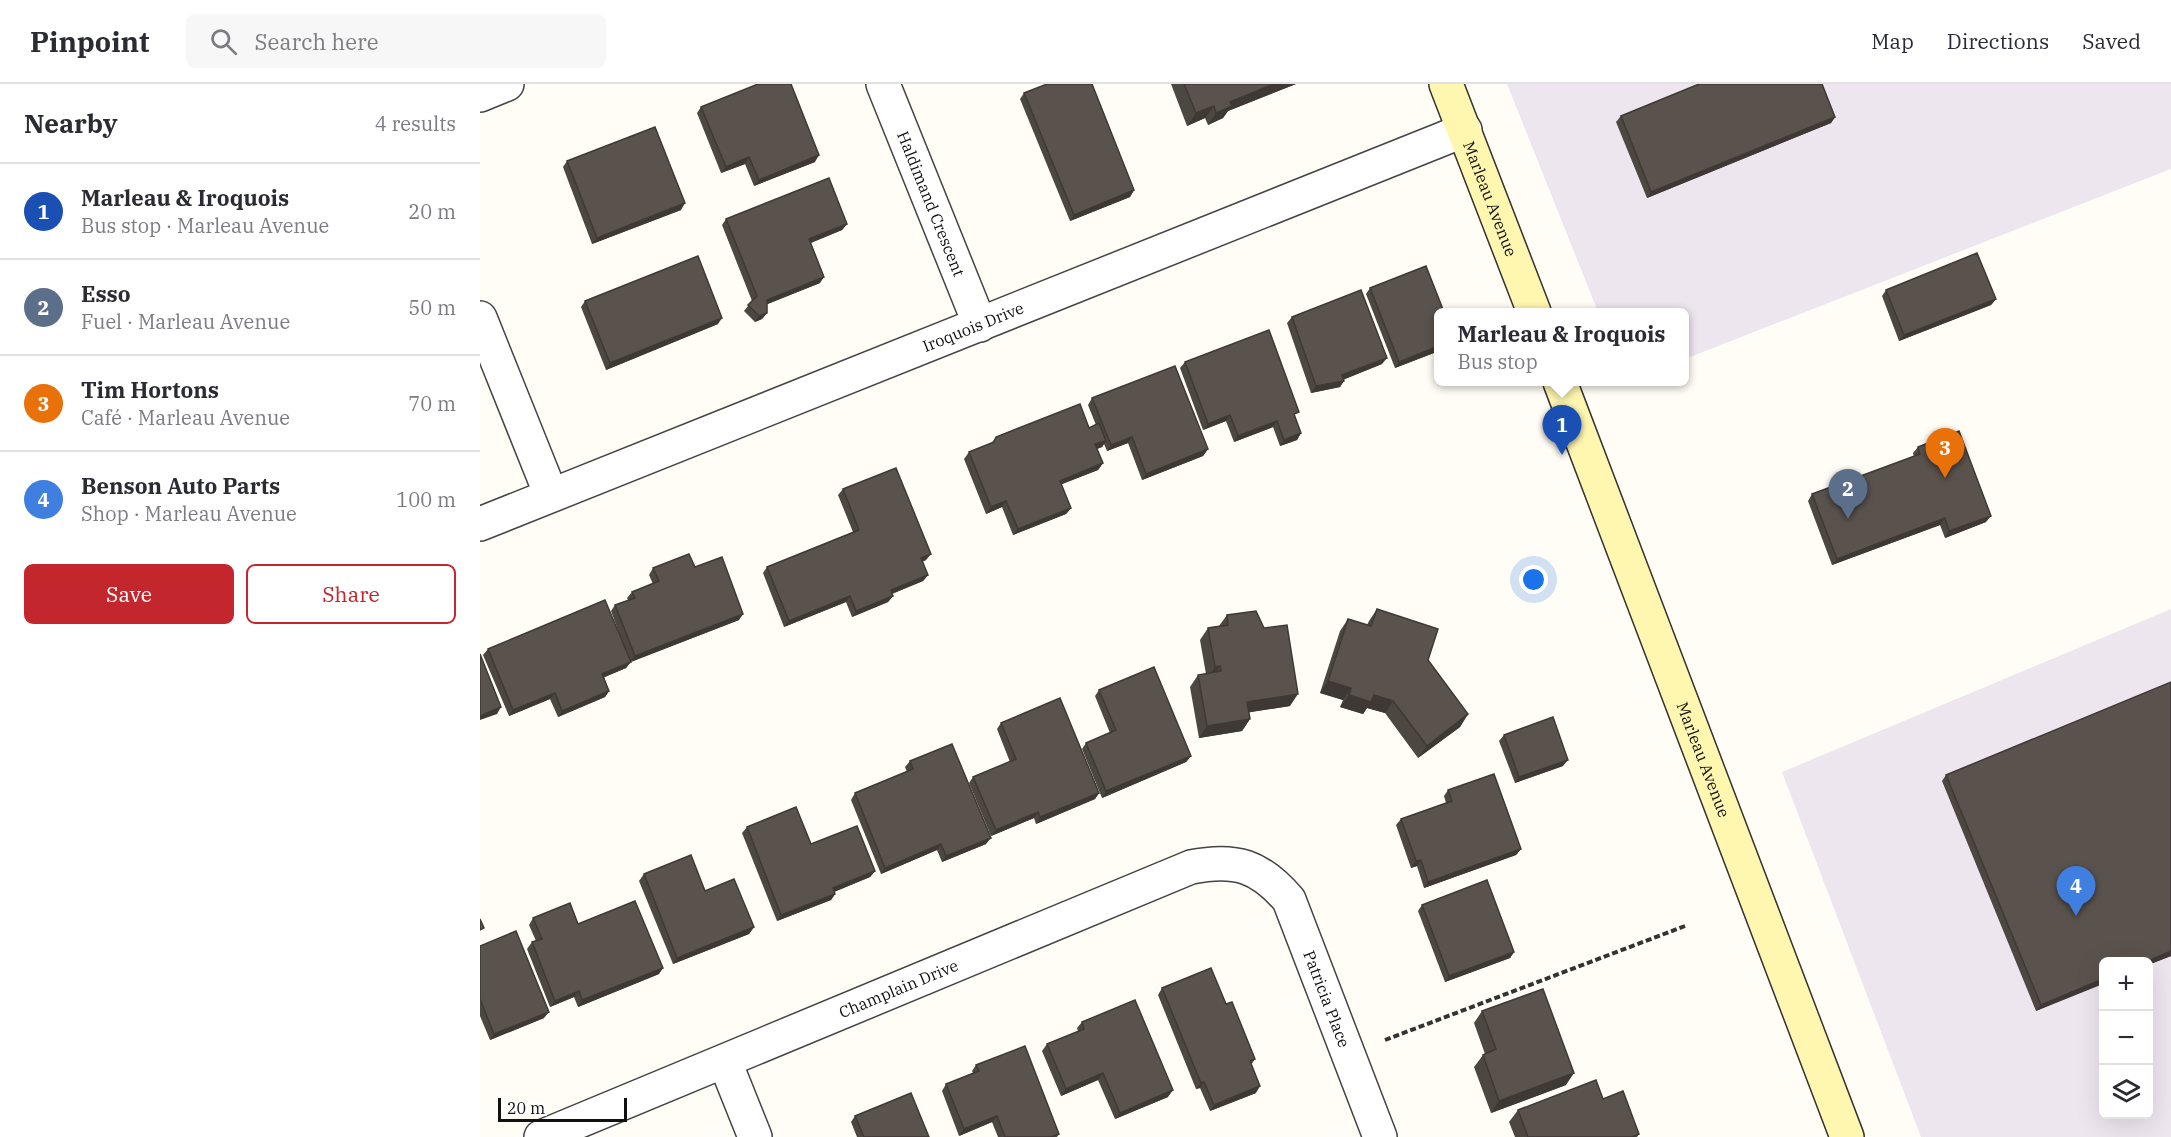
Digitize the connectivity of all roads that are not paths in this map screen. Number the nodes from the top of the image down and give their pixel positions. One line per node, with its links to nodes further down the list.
1 (507, 84): 4 (street)
2 (883, 84): 8 (street, Haldimand Crescent)
3 (1446, 84): 5 (main road, Marleau Avenue)
4 (480, 95)
5 (1465, 130): 6 (main road, Marleau Avenue); 8 (street, Iroquois Drive)
6 (1532, 308)
7 (480, 318): 10 (street)
8 (980, 325): 10 (street, Iroquois Drive)
9 (1562, 386): 17 (main road, Marleau Avenue)
10 (551, 495): 11 (street, Iroquois Drive)
11 (480, 524)
12 (1258, 871): 13 (street, Champlain Drive); 16 (street, Patricia Place)
13 (725, 1062): 14 (street, Champlain Drive); 15 (street)
14 (542, 1137)
15 (755, 1137)
16 (1380, 1137)
17 (1846, 1137)

